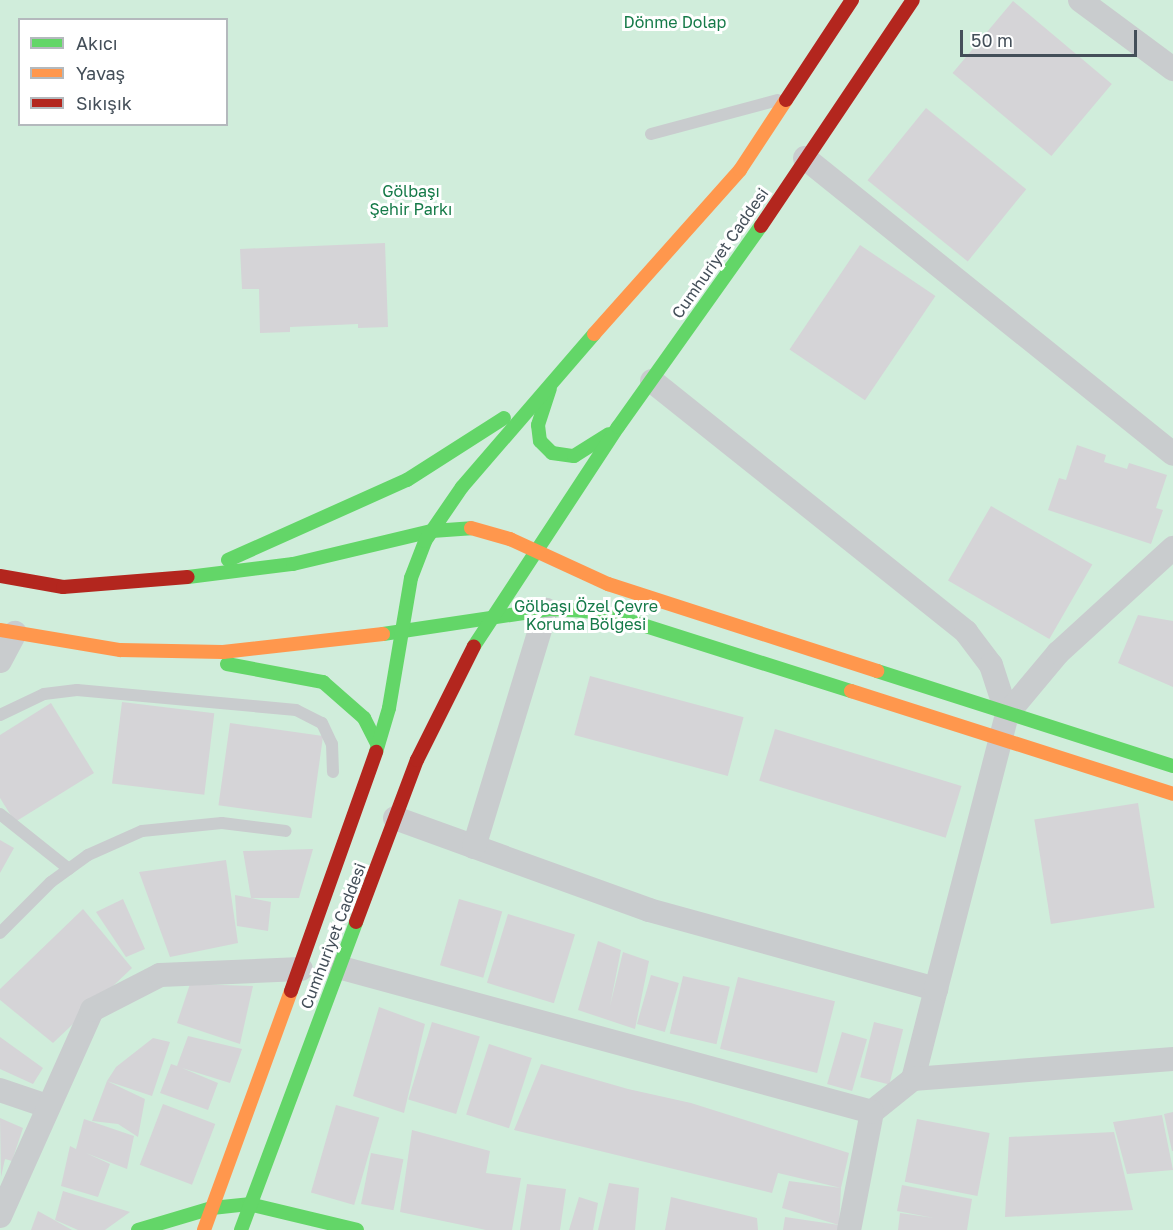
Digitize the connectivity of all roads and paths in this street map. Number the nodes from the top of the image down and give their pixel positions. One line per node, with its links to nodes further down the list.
1 (852, 0): 5 (main road, Cumhuriyet Caddesi)
2 (913, 0): 7 (main road, Cumhuriyet Caddesi)
3 (1080, 0): 4 (street)
4 (1170, 61)
5 (788, 98): 6 (lane); 8 (main road, Cumhuriyet Caddesi)
6 (651, 134)
7 (805, 158): 9 (main road, Cumhuriyet Caddesi); 11 (street)
8 (553, 380): 10 (main road); 12 (main road, Cumhuriyet Caddesi); 16 (main road)
9 (652, 381): 10 (main road, Cumhuriyet Caddesi); 23 (street)
10 (618, 427): 14 (main road, Cumhuriyet Caddesi)
11 (1173, 454)
12 (432, 531): 14 (main road); 16 (main road); 19 (main road, Cumhuriyet Caddesi)
13 (1173, 548): 23 (street)
14 (536, 550): 18 (main road, Cumhuriyet Caddesi); 23 (main road)
15 (0, 576): 16 (main road)
16 (185, 577)
17 (546, 610): 18 (main road); 25 (main road); 33 (street)
18 (492, 616): 19 (main road); 31 (main road, Cumhuriyet Caddesi)
19 (401, 631): 21 (main road); 26 (main road, Cumhuriyet Caddesi)
20 (8, 632): 21 (main road); 22 (street)
21 (163, 652): 26 (main road)
22 (0, 661)
23 (1007, 714): 25 (street); 27 (main road)
24 (0, 716): 28 (lane)
25 (1000, 739): 29 (main road); 38 (street)
26 (378, 746): 37 (main road, Cumhuriyet Caddesi)
27 (1173, 766)
28 (333, 772)
29 (1173, 794)
30 (0, 814): 34 (lane)
31 (395, 818): 33 (street); 36 (main road, Cumhuriyet Caddesi)
32 (286, 831): 34 (lane)
33 (474, 847): 38 (street)
34 (69, 869): 35 (lane)
35 (0, 933)
36 (338, 967): 43 (street); 44 (main road, Cumhuriyet Caddesi)
37 (301, 969): 42 (street); 45 (main road, Cumhuriyet Caddesi)
38 (936, 989): 40 (street)
39 (1173, 1059): 40 (street)
40 (913, 1078): 43 (street)
41 (0, 1090): 42 (street)
42 (47, 1106): 46 (street)
43 (872, 1112): 51 (street)
44 (249, 1204): 45 (main road); 49 (main road, Cumhuriyet Caddesi); 50 (main road)
45 (212, 1208): 47 (main road); 48 (main road, Cumhuriyet Caddesi)
46 (0, 1216)
47 (138, 1230)
48 (204, 1230)
49 (241, 1230)
50 (357, 1230)
51 (849, 1230)

